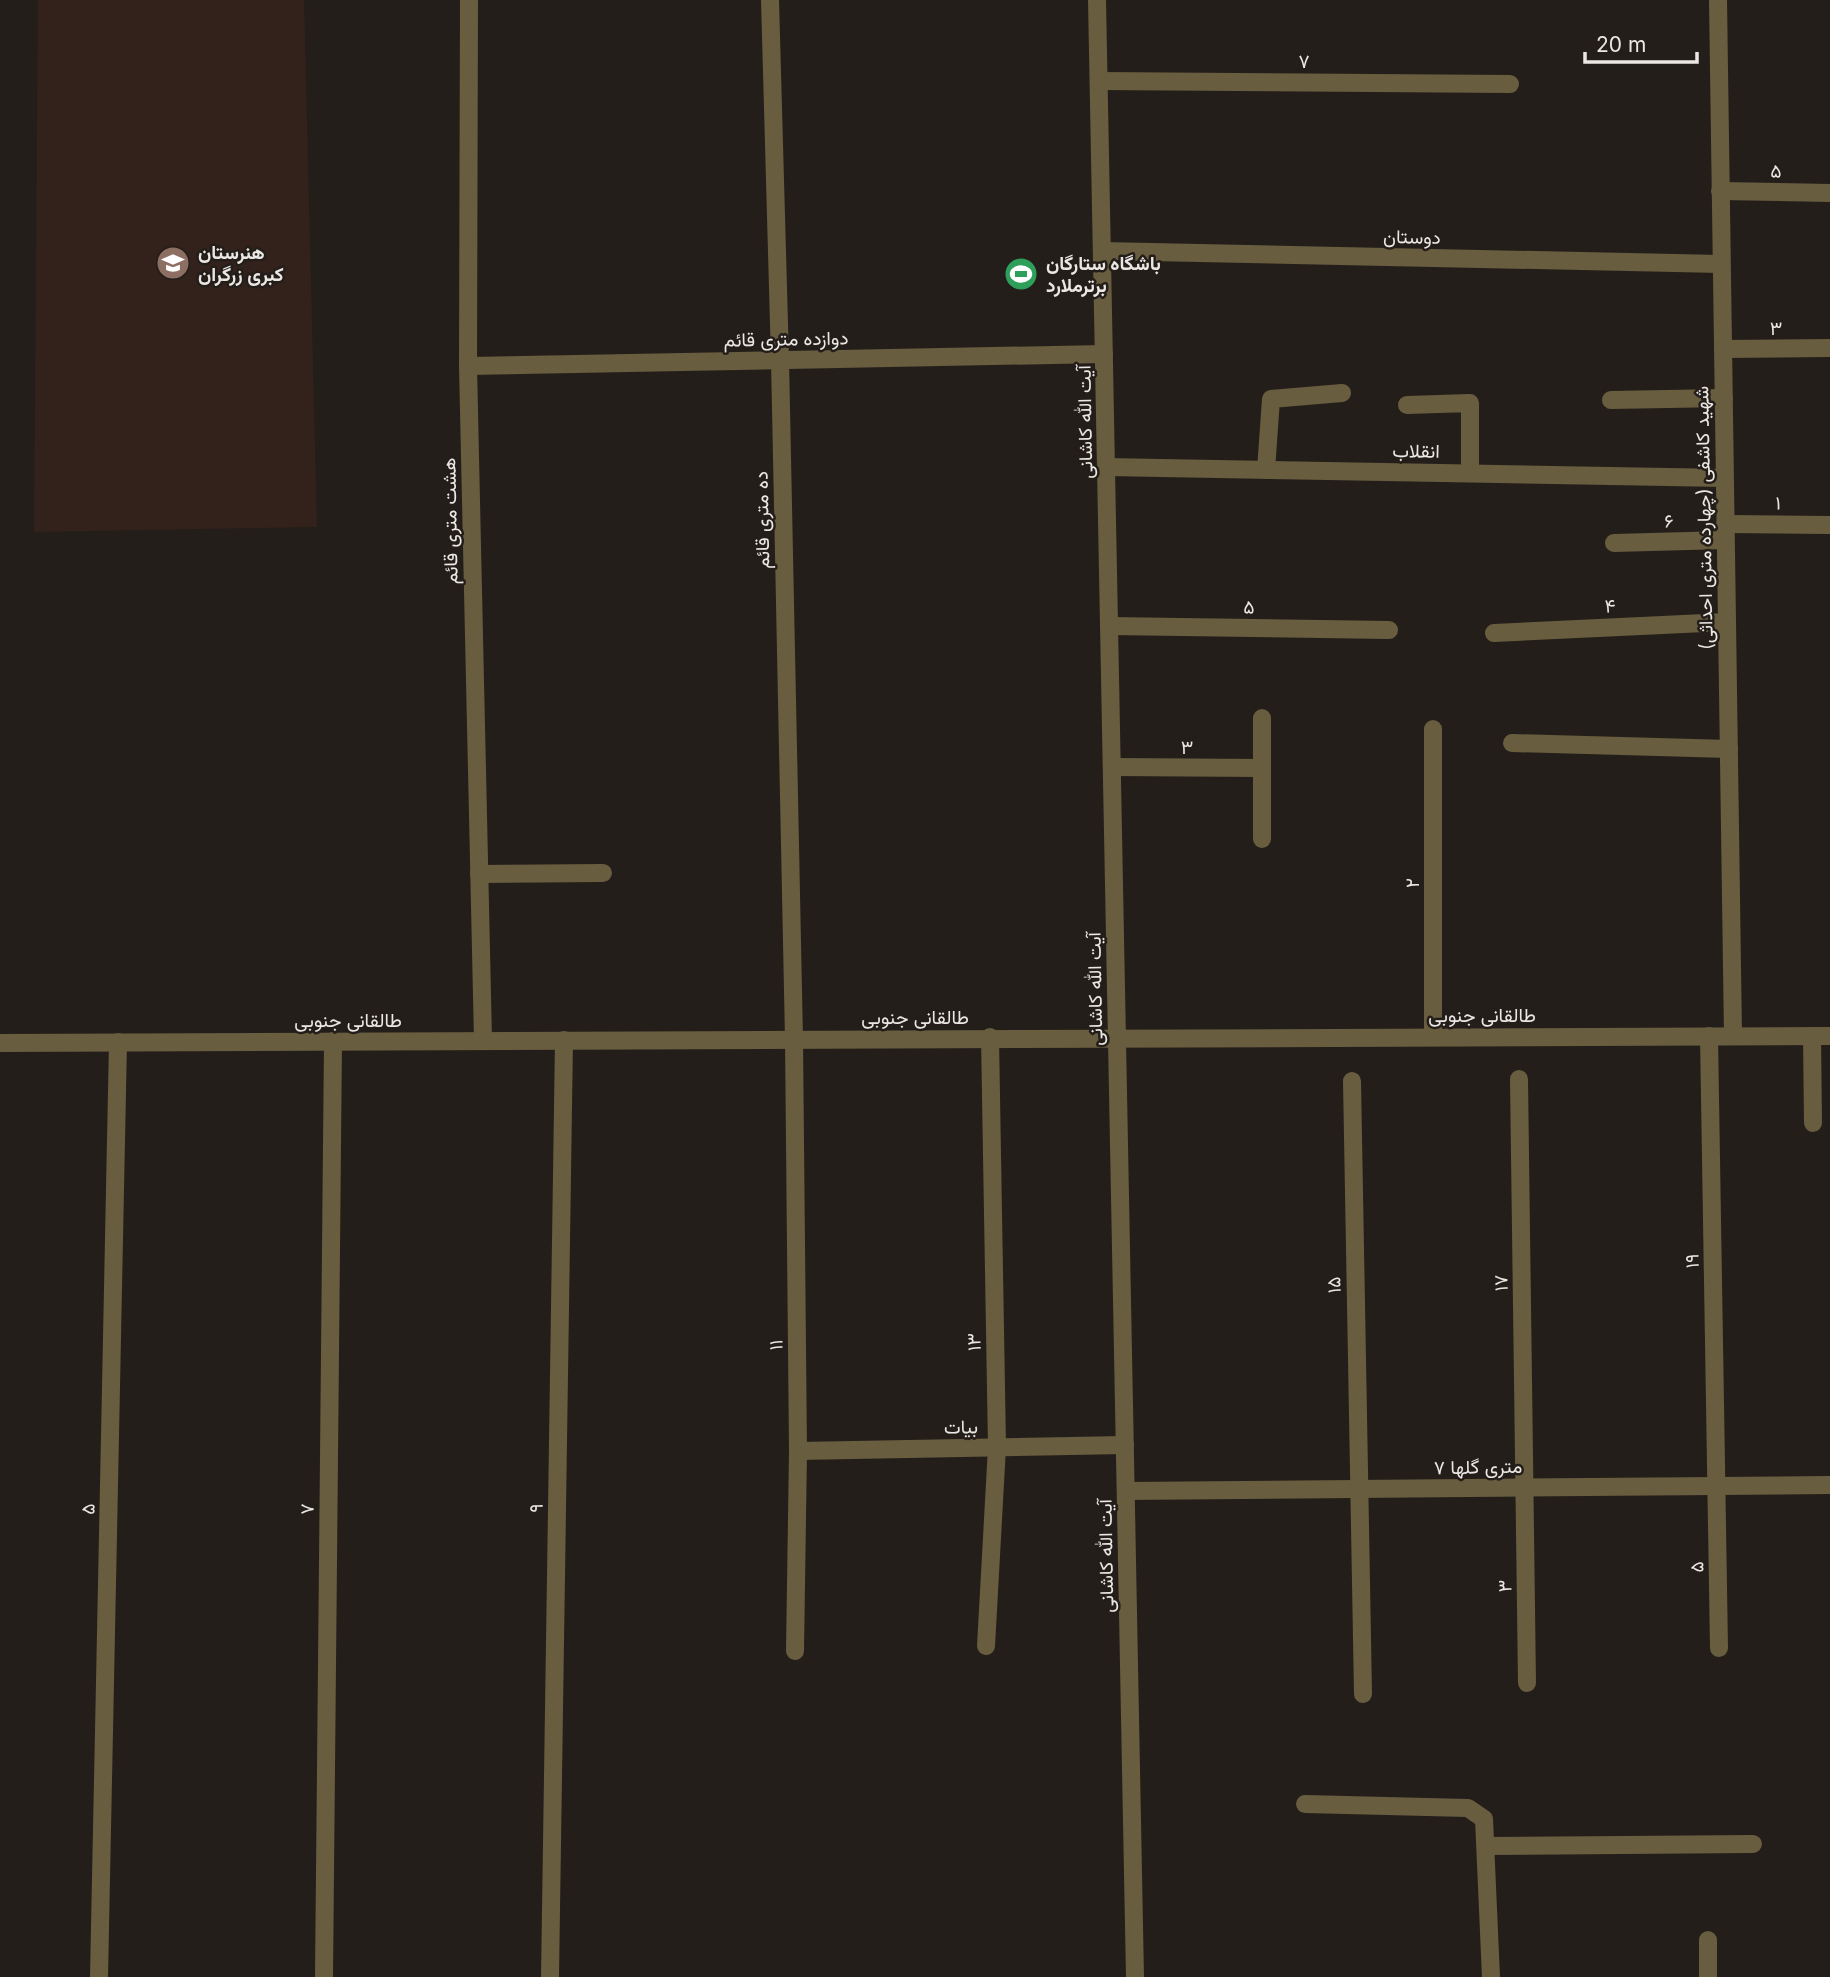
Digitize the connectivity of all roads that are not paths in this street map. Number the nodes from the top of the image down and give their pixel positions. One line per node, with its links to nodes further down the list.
1 (469, 0): 15 (street, هشت متری قائم)
2 (770, 0): 14 (street, ده متری قائم)
3 (1097, 0): 5 (street, آیت الله کاشانی)
4 (1718, 0): 7 (street, شهید کاشفی (چهارده متری احداثی))
5 (1099, 81): 6 (street, ۷); 9 (street, آیت الله کاشانی)
6 (1510, 84)
7 (1720, 191): 8 (street, ۵); 10 (street, شهید کاشفی (چهارده متری احداثی))
8 (1830, 193)
9 (1102, 251): 10 (street, دوستان); 13 (street, آیت الله کاشانی)
10 (1721, 264): 12 (street, شهید کاشفی (چهارده متری احداثی))
11 (1830, 348): 12 (street, ۳)
12 (1723, 349): 17 (street, شهید کاشفی (چهارده متری احداثی))
13 (1104, 354): 14 (street, دوازده متری قائم); 20 (street, آیت الله کاشانی)
14 (780, 360): 15 (street, دوازده متری قائم); 46 (street, ده متری قائم)
15 (468, 366): 39 (street, هشت متری قائم)
16 (1342, 393): 21 (street)
17 (1724, 398): 18 (street); 23 (street, شهید کاشفی (چهارده متری احداثی))
18 (1611, 400)
19 (1407, 405): 22 (street)
20 (1106, 467): 21 (street, انقلاب); 28 (street, آیت الله کاشانی)
21 (1266, 470): 22 (street, انقلاب)
22 (1470, 473): 23 (street, انقلاب)
23 (1724, 478): 25 (street, شهید کاشفی (چهارده متری احداثی))
24 (1830, 525): 25 (street, ۱)
25 (1725, 532): 26 (street, ۶); 27 (street, شهید کاشفی (چهارده متری احداثی))
26 (1614, 543)
27 (1727, 622): 30 (street, ۴); 34 (street, شهید کاشفی (چهارده متری احداثی))
28 (1109, 626): 29 (street, ۵); 35 (street, آیت الله کاشانی)
29 (1389, 630)
30 (1494, 633)
31 (1262, 718): 36 (street)
32 (1433, 729): 40 (street, ۲)
33 (1512, 743): 34 (street)
34 (1728, 749): 42 (street, شهید کاشفی (چهارده متری احداثی))
35 (1112, 767): 36 (street, ۳); 45 (street, آیت الله کاشانی)
36 (1262, 768): 37 (street)
37 (1262, 839)
38 (603, 873): 39 (street)
39 (479, 874): 47 (street, هشت متری قائم)
40 (1433, 1036): 41 (street, طالقانی جنوبی); 45 (street, طالقانی جنوبی)
41 (1709, 1036): 42 (street, طالقانی جنوبی); 59 (street, ۱۹)
42 (1733, 1036): 43 (street, طالقانی جنوبی)
43 (1821, 1036): 54 (street)
44 (990, 1037): 45 (street, طالقانی جنوبی); 46 (street, طالقانی جنوبی); 56 (street, ۱۳)
45 (1118, 1037): 55 (street, آیت الله کاشانی)
46 (794, 1039): 48 (street, طالقانی جنوبی); 57 (street, ۱۱)
47 (483, 1040): 48 (street, طالقانی جنوبی); 49 (street, طالقانی جنوبی)
48 (564, 1040): 74 (street, ۹)
49 (333, 1041): 50 (street, طالقانی جنوبی); 73 (street, ۷)
50 (118, 1042): 51 (street, طالقانی جنوبی); 72 (street, ۵)
51 (0, 1043)
52 (1519, 1079): 60 (street, ۱۷)
53 (1352, 1081): 61 (street, ۱۵)
54 (1813, 1123)
55 (1125, 1445): 56 (street, بیات); 62 (street, آیت الله کاشانی)
56 (997, 1447): 57 (street, بیات); 63 (street, ۱۳)
57 (798, 1451): 65 (street, ۱۱)
58 (1830, 1485): 59 (street, ۷ متری گلها)
59 (1717, 1486): 60 (street, ۷ متری گلها); 64 (street, ۵)
60 (1524, 1488): 61 (street, ۷ متری گلها); 66 (street, ۳)
61 (1359, 1489): 62 (street, ۷ متری گلها); 67 (street, ۱۵)
62 (1126, 1491): 75 (street, آیت الله کاشانی)
63 (986, 1646)
64 (1719, 1648)
65 (795, 1651)
66 (1527, 1684)
67 (1363, 1694)
68 (1305, 1804): 70 (street)
69 (1754, 1844): 70 (street)
70 (1486, 1846): 76 (street)
71 (1707, 1940): 77 (street)
72 (99, 1977)
73 (324, 1977)
74 (550, 1977)
75 (1135, 1977)
76 (1491, 1977)
77 (1708, 1977)

